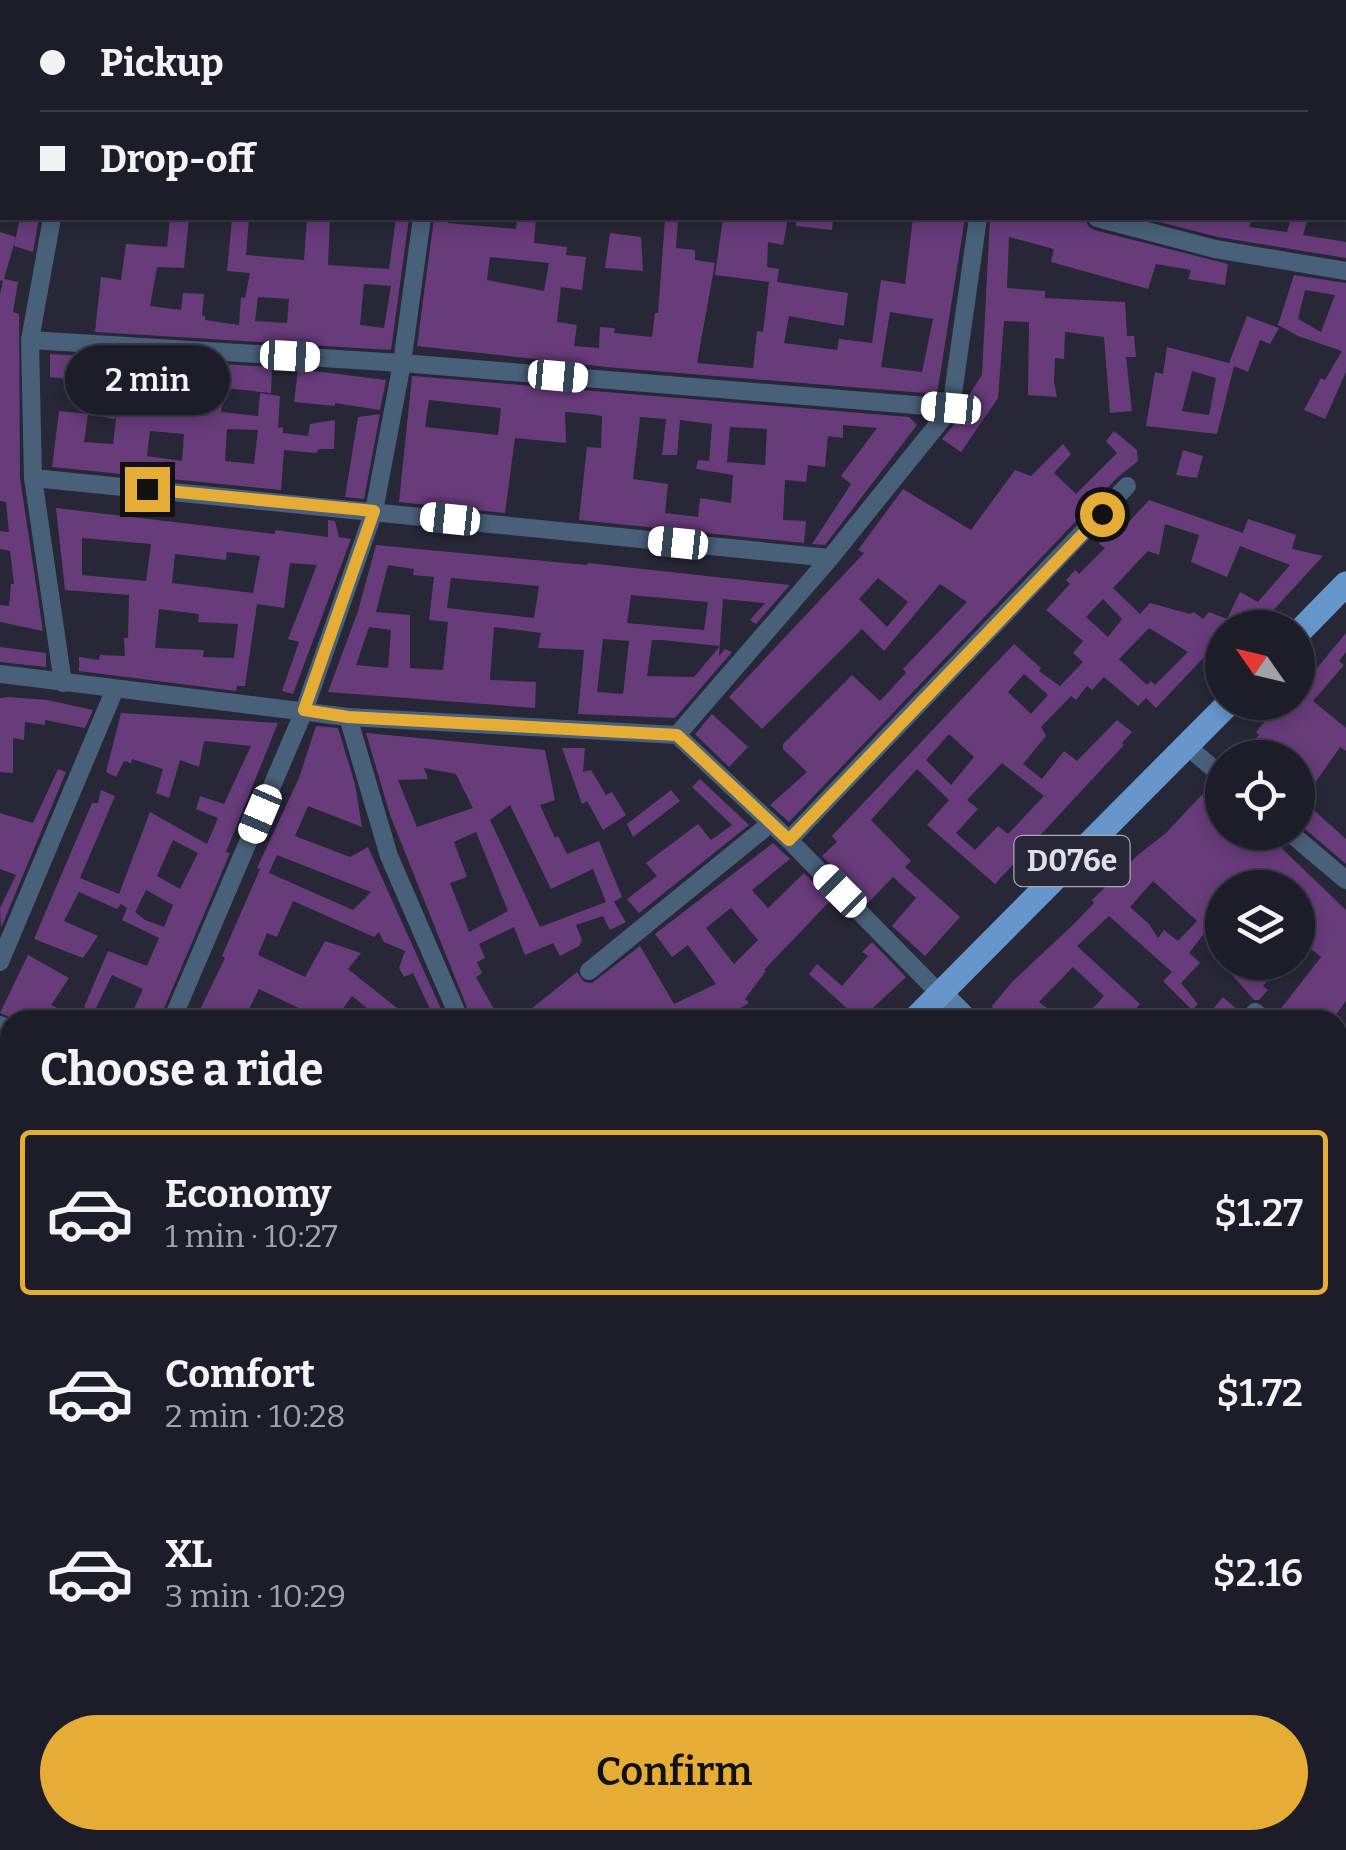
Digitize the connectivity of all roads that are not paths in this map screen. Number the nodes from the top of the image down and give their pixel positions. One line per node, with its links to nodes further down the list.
1 (52, 220): 6 (street)
2 (422, 220): 7 (street)
3 (978, 220): 8 (street)
4 (1105, 220): 5 (street)
5 (1346, 270)
6 (30, 340): 7 (street); 9 (street)
7 (402, 363): 8 (street); 11 (street)
8 (951, 408): 12 (street)
9 (33, 478): 11 (street); 16 (street)
10 (1128, 486): 25 (street)
11 (374, 511): 12 (street); 18 (street)
12 (830, 558): 21 (street)
13 (1346, 584): 14 (main road)
14 (1315, 616)
15 (0, 674): 16 (street)
16 (63, 683): 17 (street)
17 (115, 689): 18 (street); 28 (street)
18 (304, 710): 19 (street); 31 (street)
19 (348, 717): 21 (street); 32 (street)
20 (1212, 720): 22 (main road, D076e)
21 (677, 735): 24 (street)
22 (1187, 746): 23 (street); 30 (main road, D076e)
23 (1205, 761)
24 (771, 823): 25 (street); 29 (street)
25 (789, 840): 30 (street)
26 (1310, 850): 27 (street)
27 (1346, 880)
28 (0, 962)
29 (589, 971)
30 (940, 994): 33 (main road, D076e); 34 (main road)
31 (176, 1010)
32 (456, 1010)
33 (924, 1010)
34 (956, 1010)

